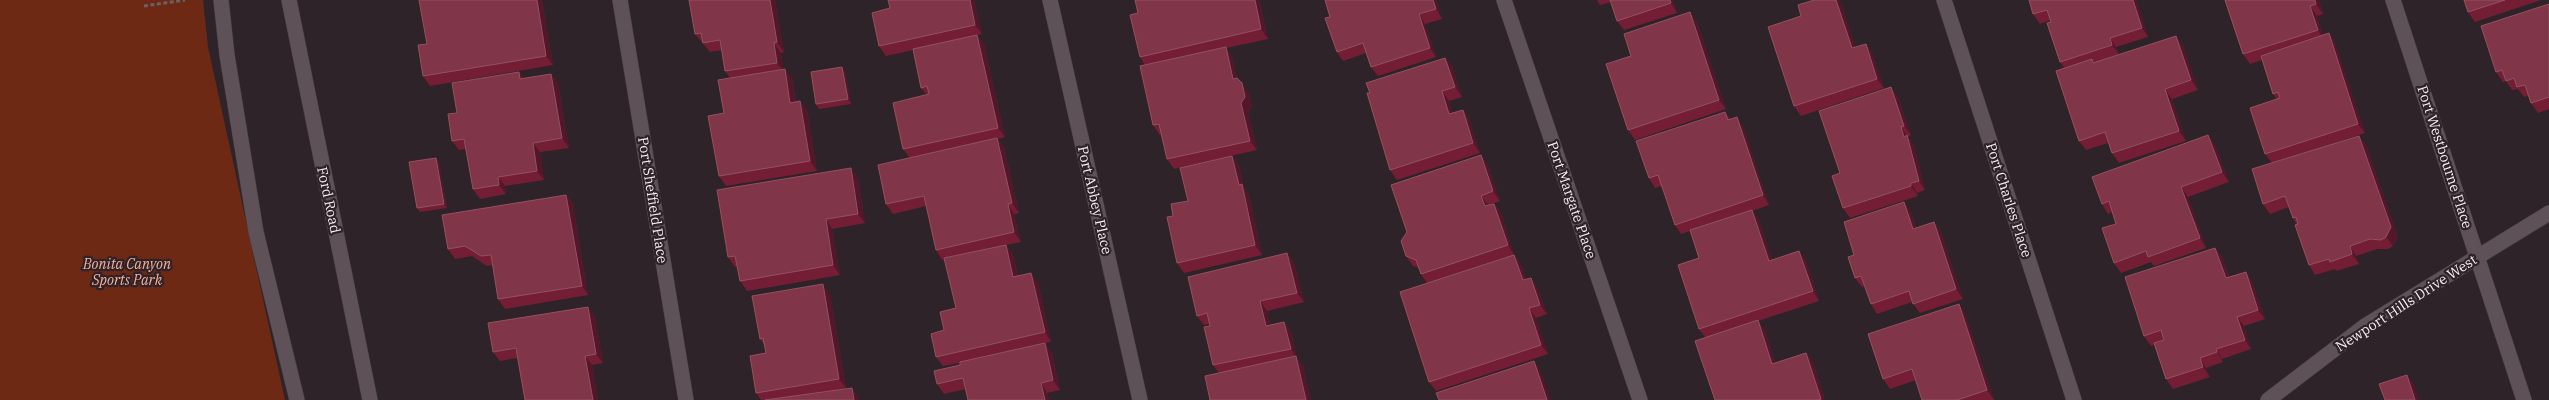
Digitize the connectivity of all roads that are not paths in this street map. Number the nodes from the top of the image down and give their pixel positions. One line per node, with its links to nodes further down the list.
1 (221, 0): 10 (street)
2 (289, 0): 11 (street, Ford Road)
3 (620, 0): 12 (street, Port Sheffield Place)
4 (1050, 0): 13 (street, Port Abbey Place)
5 (1504, 0): 14 (street, Port Margate Place)
6 (1944, 0): 15 (street, Port Charles Place)
7 (2393, 0): 9 (street, Port Westbourne Place)
8 (2549, 213): 9 (street, Newport Hills Drive West)
9 (2478, 256): 16 (street, Newport Hills Drive West); 17 (street, Port Westbourne Place)
10 (297, 400)
11 (370, 400)
12 (686, 400)
13 (1140, 400)
14 (1640, 400)
15 (2074, 400)
16 (2268, 400)
17 (2524, 400)

